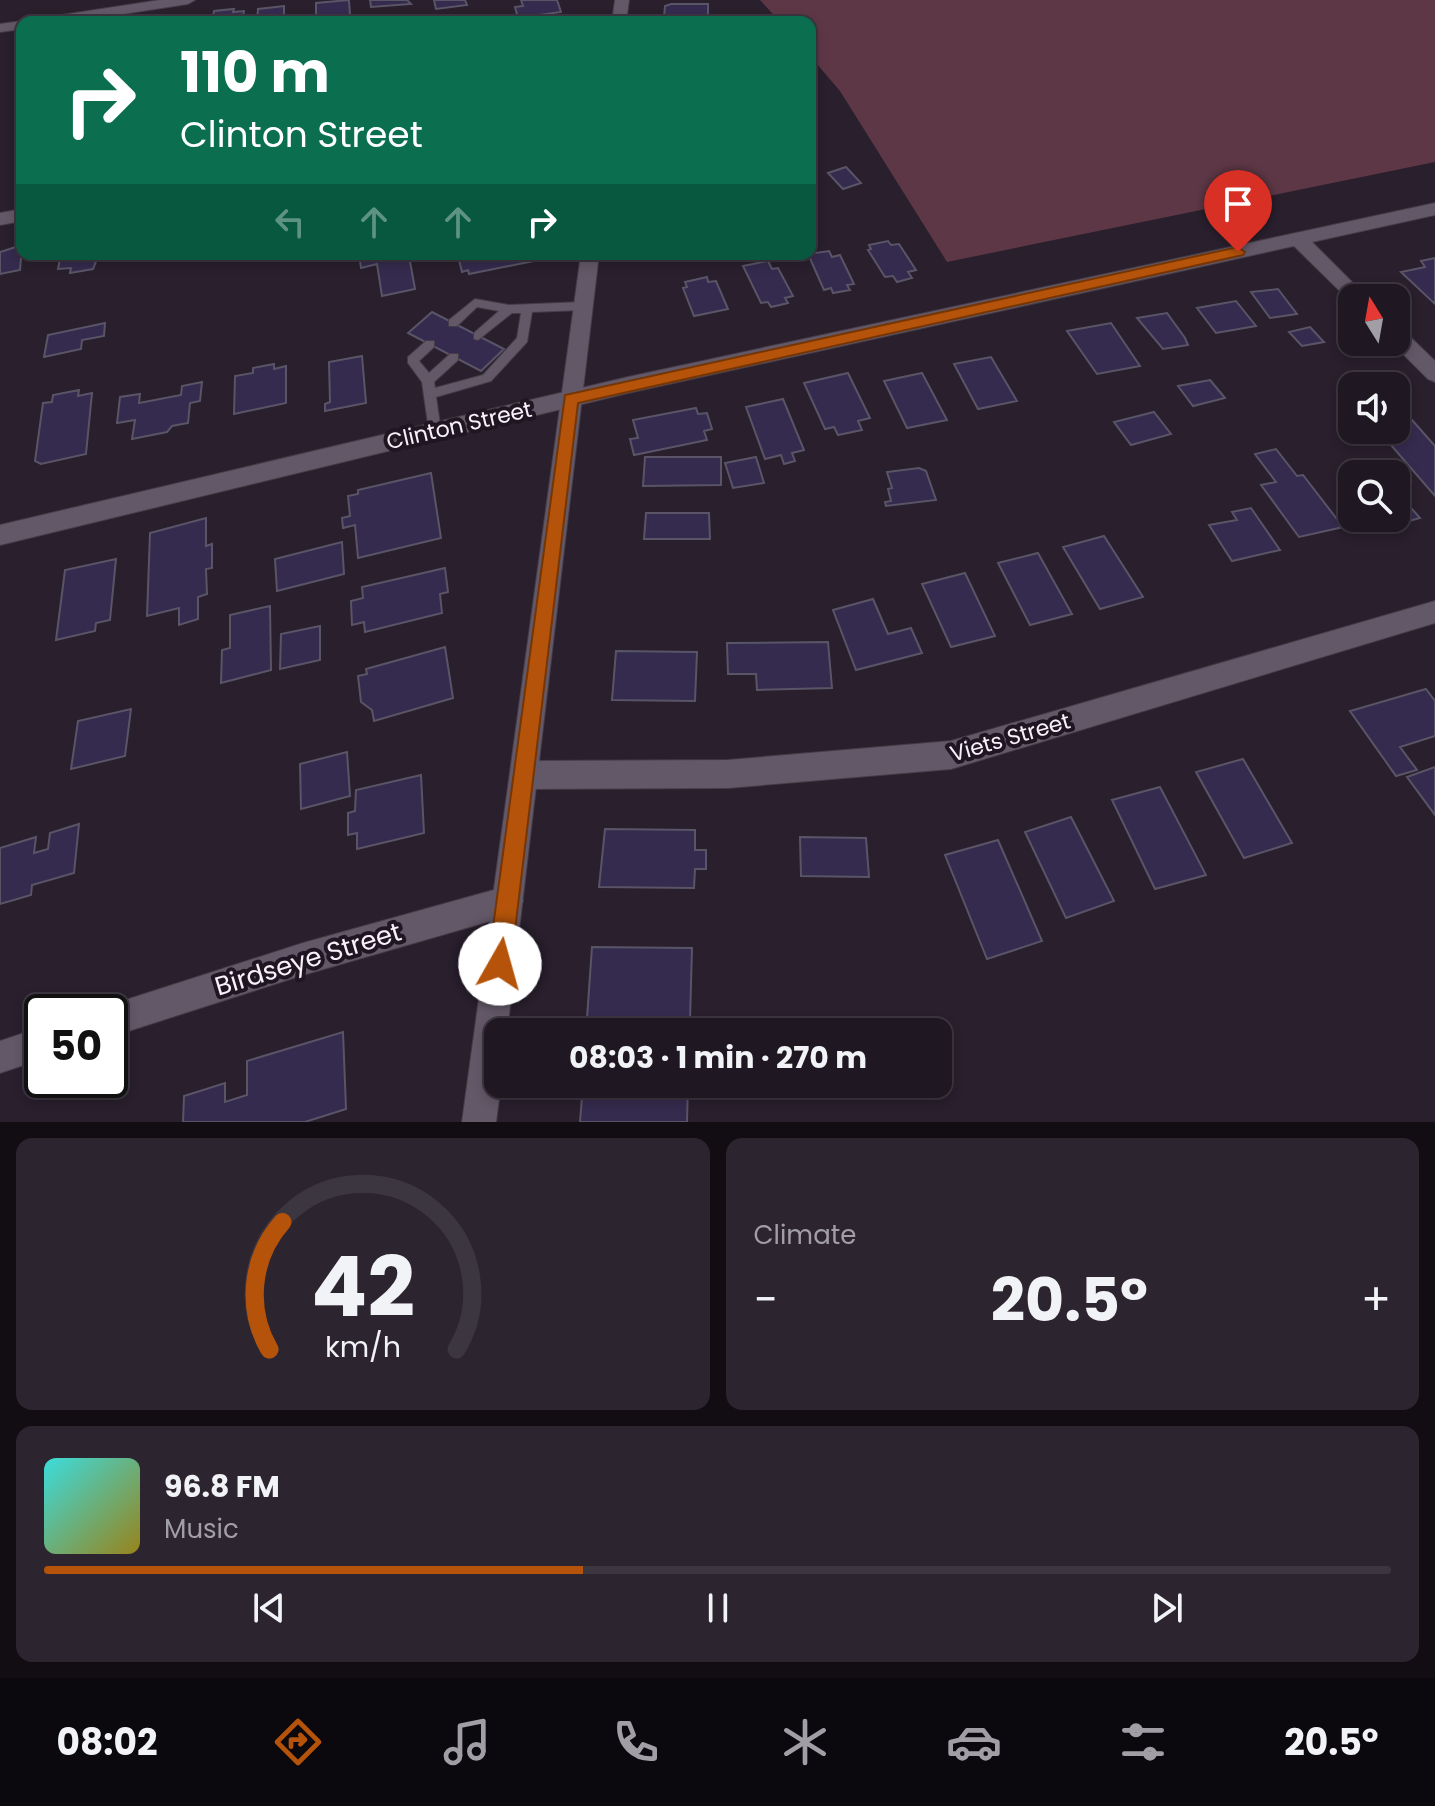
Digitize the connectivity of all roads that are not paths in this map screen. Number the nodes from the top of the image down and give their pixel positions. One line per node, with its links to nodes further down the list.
1 (188, 0): 2 (street)
2 (82, 16)
3 (1435, 209): 4 (street, Clinton Street)
4 (1298, 239): 6 (street); 17 (street, Clinton Street)
5 (589, 260): 7 (street)
6 (1344, 284)
7 (583, 306): 8 (lane); 17 (street)
8 (527, 308): 9 (lane); 16 (lane)
9 (509, 309): 10 (lane); 11 (lane)
10 (453, 323)
11 (478, 336)
12 (430, 344): 16 (lane)
13 (1410, 349): 15 (street)
14 (454, 357): 16 (lane)
15 (1435, 374)
16 (429, 388): 18 (lane)
17 (571, 399): 18 (street, Clinton Street); 21 (street)
18 (435, 431): 19 (street, Clinton Street)
19 (0, 535)
20 (1435, 612): 21 (street, Viets Street)
21 (524, 775): 22 (street)
22 (508, 901): 23 (street, Birdseye Street); 26 (street)
23 (128, 1015)
24 (24, 1049): 25 (street)
25 (0, 1057)
26 (479, 1122)

